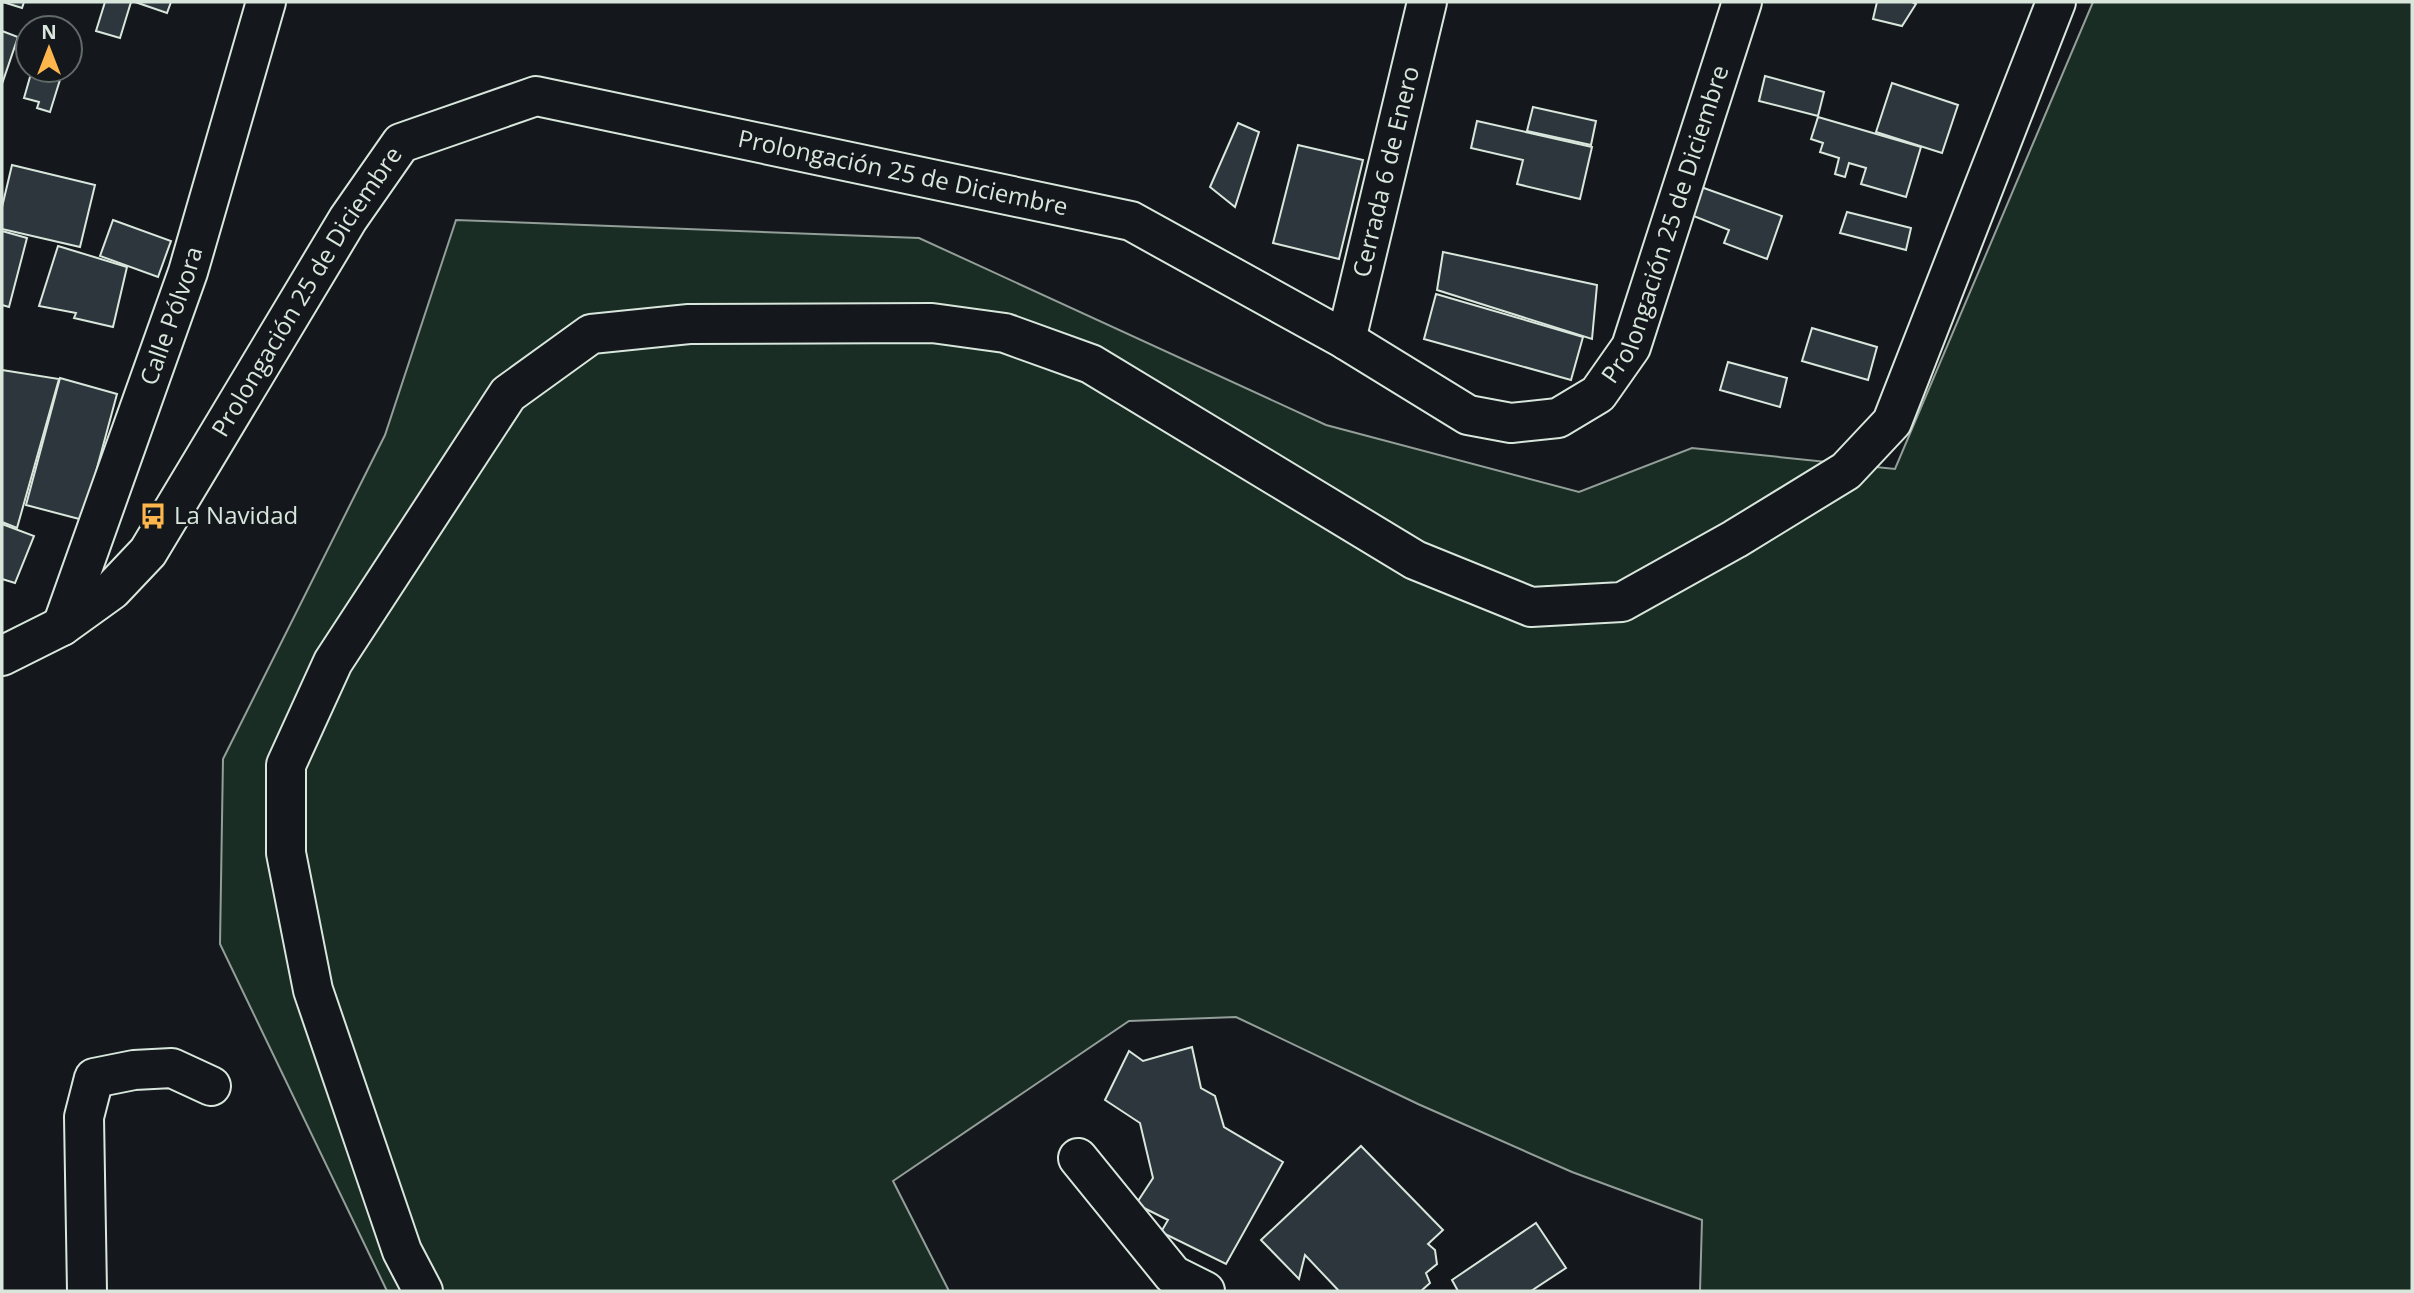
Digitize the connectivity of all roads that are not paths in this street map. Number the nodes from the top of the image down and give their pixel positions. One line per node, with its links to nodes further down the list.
1 (266, 2): 6 (street, Calle Pólvora)
2 (1427, 2): 5 (street, Cerrada 6 de Enero)
3 (1742, 2): 5 (street, Prolongación 25 de Diciembre)
4 (2056, 2): 11 (street)
5 (1346, 340): 6 (street, Prolongación 25 de Diciembre)
6 (62, 626): 7 (street, Prolongación 25 de Diciembre)
7 (2, 656)
8 (211, 1086): 10 (street)
9 (1079, 1158): 12 (street)
10 (87, 1291)
11 (423, 1291)
12 (1205, 1291)

